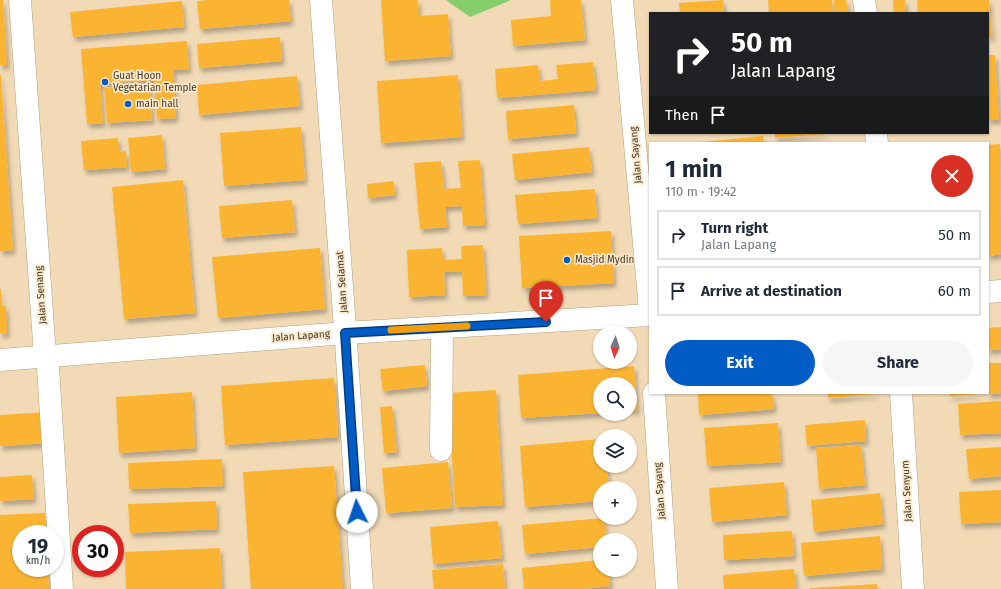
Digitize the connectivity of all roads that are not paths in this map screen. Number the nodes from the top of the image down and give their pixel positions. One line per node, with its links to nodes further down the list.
1 (20, 0): 12 (street, Jalan Senang)
2 (321, 0): 11 (street, Jalan Selamat)
3 (622, 0): 8 (street, Jalan Sayang)
4 (864, 0): 5 (street)
5 (866, 12)
6 (1001, 291): 7 (street)
7 (989, 292)
8 (649, 299)
9 (649, 315): 10 (street, Jalan Lapang)
10 (442, 328): 11 (street, Jalan Lapang); 16 (street)
11 (345, 333): 12 (street, Jalan Lapang); 18 (street, Jalan Selamat)
12 (45, 356): 13 (street, Jalan Lapang); 17 (street, Jalan Senang)
13 (0, 360)
14 (654, 394): 19 (street, Jalan Sayang)
15 (901, 394): 20 (street, Jalan Senyum)
16 (441, 450)
17 (62, 589)
18 (362, 589)
19 (667, 589)
20 (913, 589)

